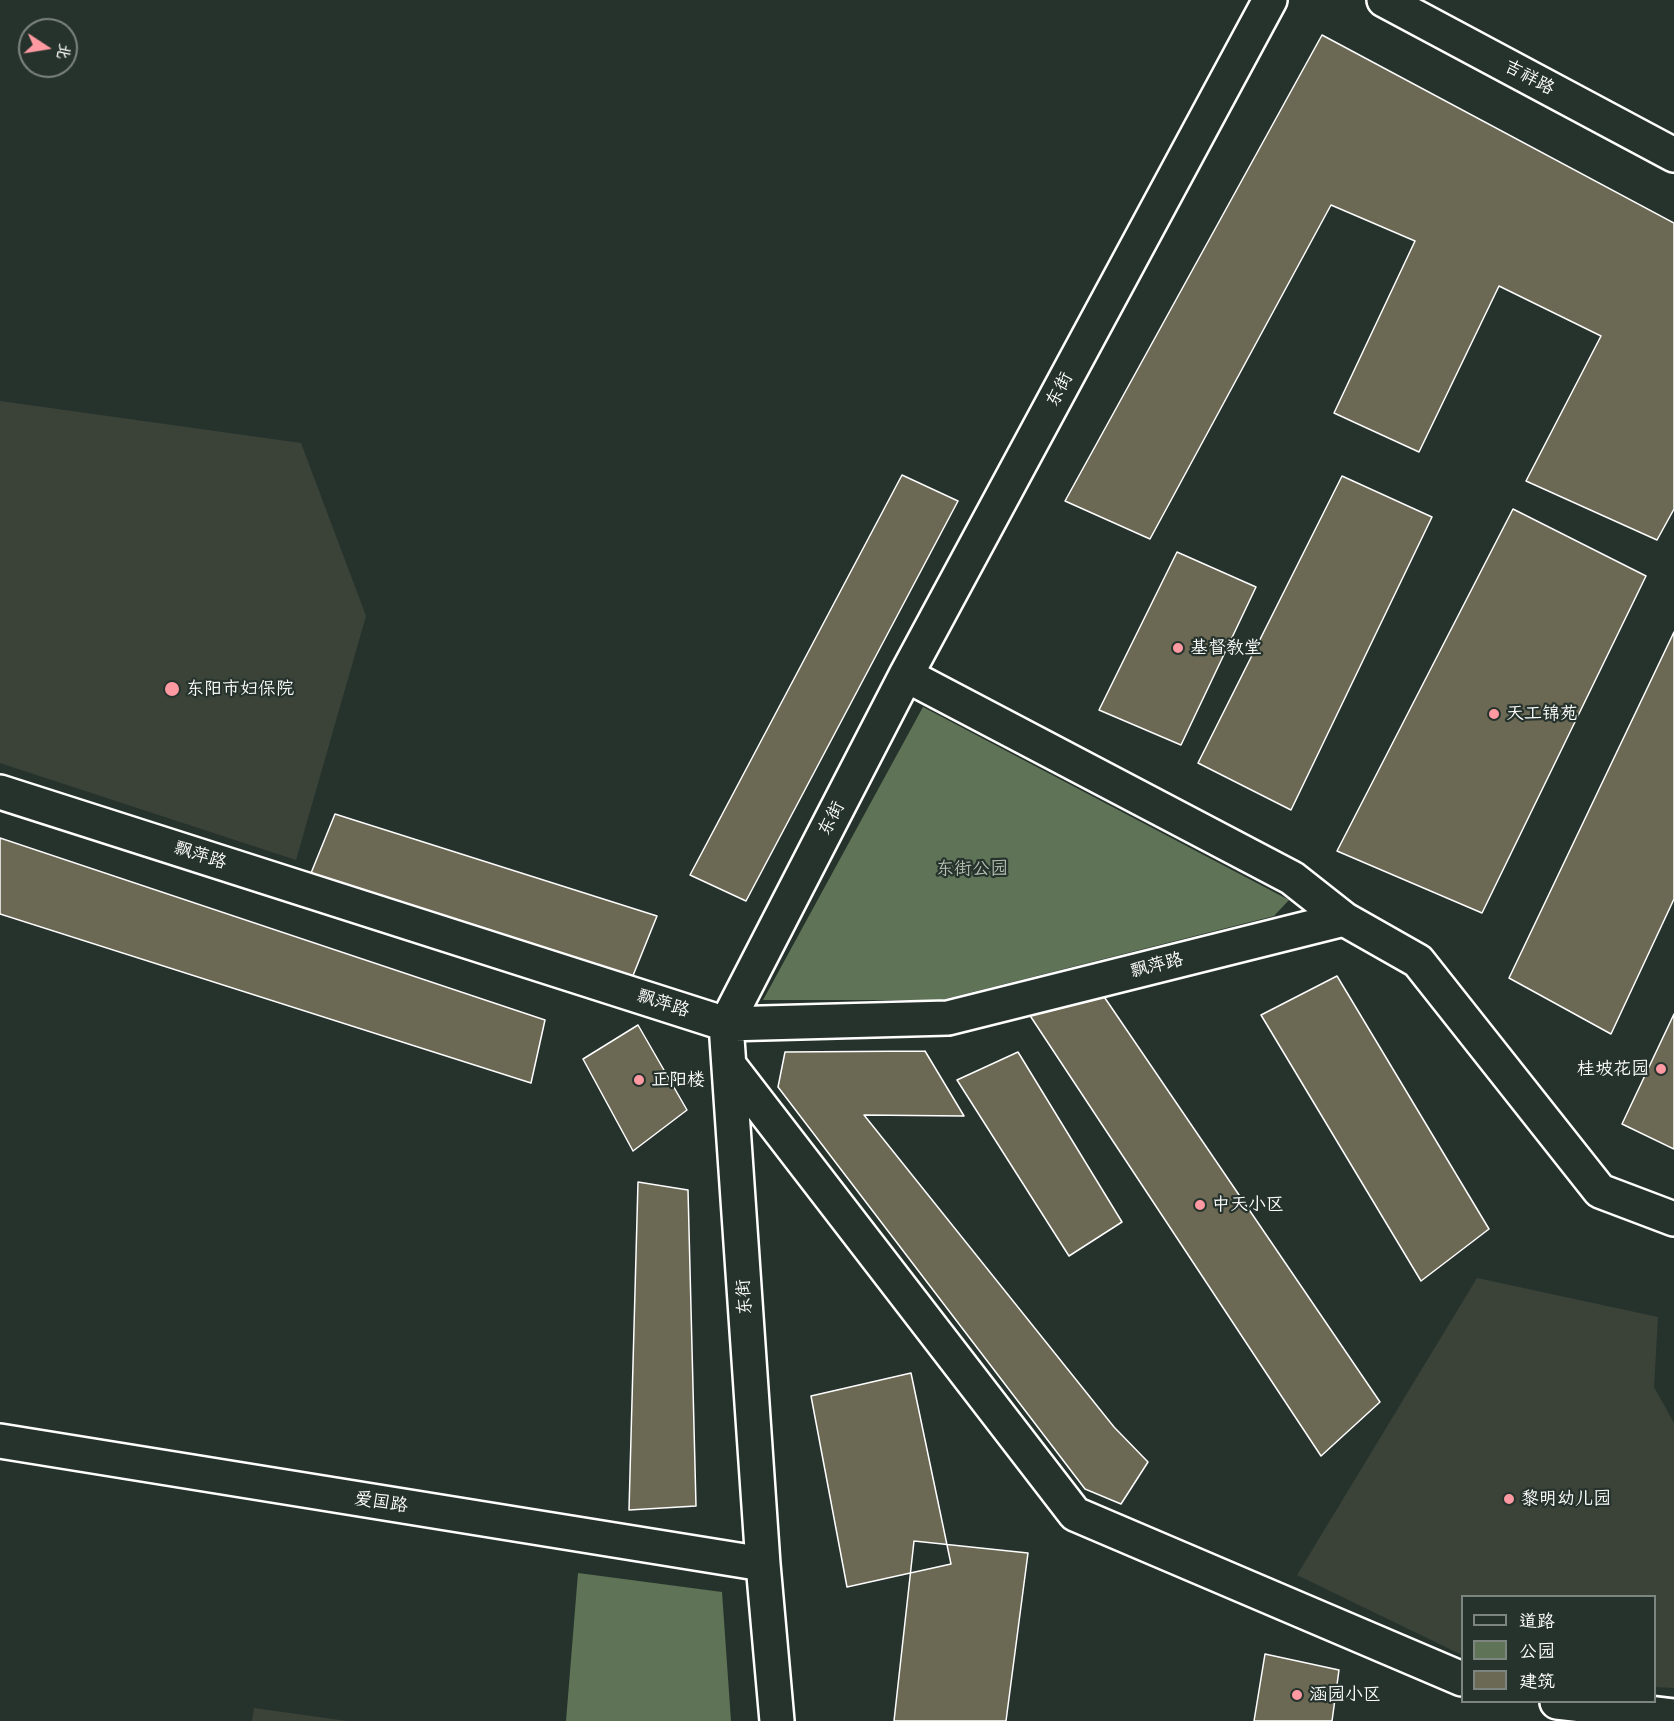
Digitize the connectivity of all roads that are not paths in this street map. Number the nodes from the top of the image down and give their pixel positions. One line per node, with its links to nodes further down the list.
1 (1270, 0): 4 (street, 东街)
2 (1384, 0): 3 (street, 吉祥路)
3 (1674, 155)
4 (906, 675): 6 (street); 7 (street, 东街)
5 (0, 792): 7 (street, 飘萍路)
6 (1344, 919): 7 (street, 飘萍路); 9 (street)
7 (726, 1024): 8 (street, 东街)
8 (729, 1065): 11 (street, 东街); 12 (street)
9 (1674, 1219)
10 (0, 1441): 11 (street, 爱国路)
11 (763, 1564): 15 (street, 东街)
12 (1461, 1679)
13 (1573, 1703): 14 (street)
14 (1674, 1716)
15 (777, 1721)

